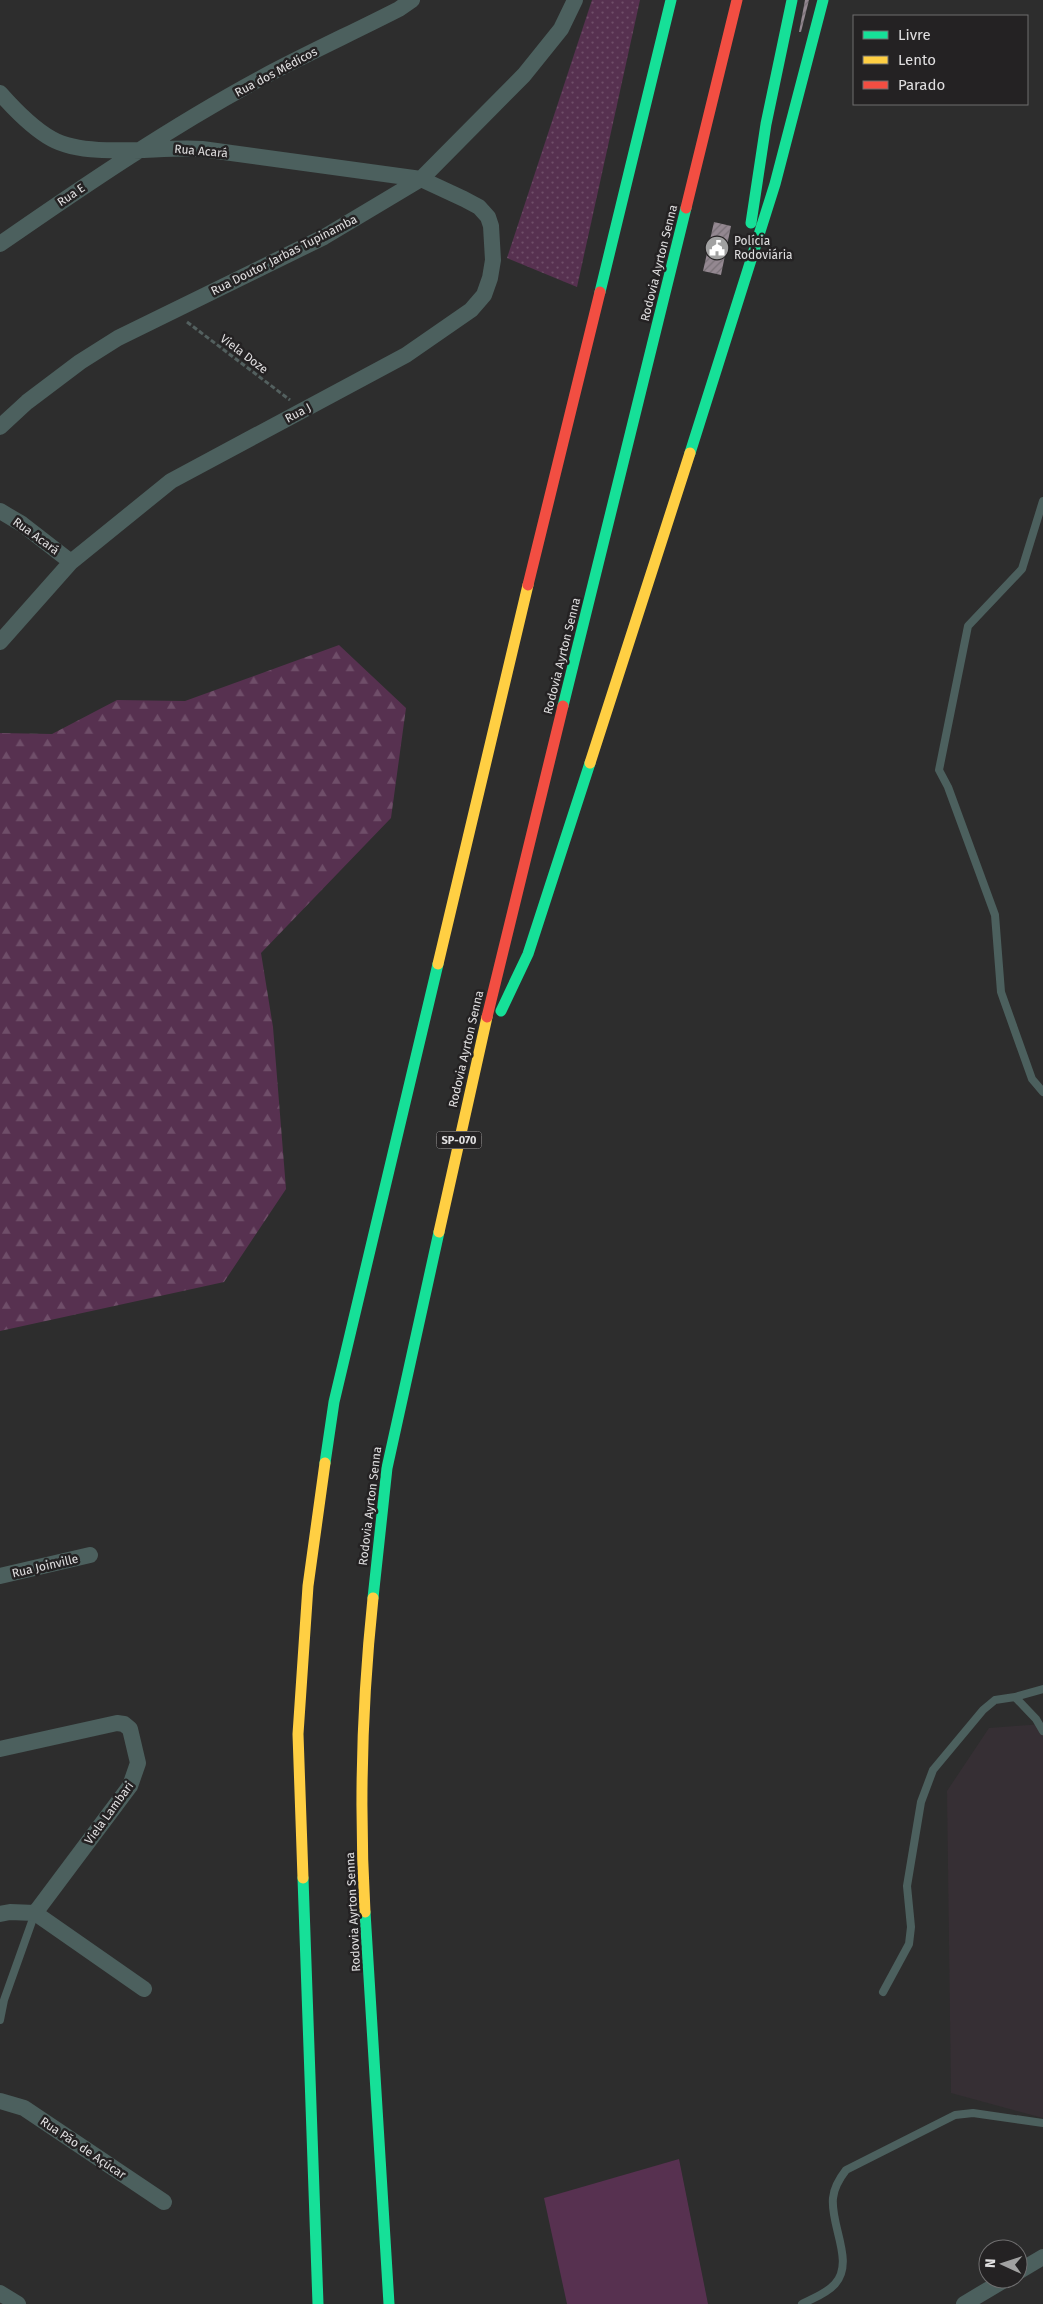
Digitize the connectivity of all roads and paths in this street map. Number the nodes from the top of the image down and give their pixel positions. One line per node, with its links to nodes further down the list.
1 (412, 0): 8 (street, Rua dos Médicos)
2 (575, 0): 9 (street, Rua Doutor Jarbas Tupinamba)
3 (671, 0): 40 (main road)
4 (737, 0): 19 (main road, Rodovia Ayrton Senna / SP-070)
5 (792, 0): 11 (main road)
6 (823, 0): 11 (main road)
7 (0, 93): 8 (street, Rua Acará)
8 (144, 148): 9 (street, Rua Acará); 10 (street, Rua E)
9 (421, 179): 12 (street, Rua Doutor Jarbas Tupinamba); 13 (street, Rua J)
10 (0, 244)
11 (737, 303): 19 (main road)
12 (173, 311): 13 (path, Viela Doze); 14 (street, Rua Doutor Jarbas Tupinamba)
13 (304, 410): 17 (street, Rua J)
14 (0, 427)
15 (1043, 501): 20 (lane)
16 (0, 511): 17 (street, Rua Acará)
17 (71, 562): 18 (street, Rua J)
18 (0, 642)
19 (476, 1062): 41 (main road, Rodovia Ayrton Senna / SP-070)
20 (1043, 1092)
21 (90, 1556): 22 (street, Rua Joinville)
22 (0, 1576)
23 (1043, 1689): 24 (lane)
24 (1014, 1697): 25 (lane); 30 (lane)
25 (1043, 1731)
26 (0, 1749): 27 (street, Viela Lambari)
27 (35, 1913): 28 (street); 29 (street); 31 (lane)
28 (0, 1914)
29 (144, 1989)
30 (883, 1992)
31 (0, 2020)
32 (0, 2101): 34 (street, Rua Pão de Açúcar)
33 (1043, 2123): 42 (lane)
34 (164, 2202)
35 (1043, 2257): 36 (street)
36 (1028, 2266)
37 (989, 2289): 43 (street)
38 (0, 2293): 39 (street)
39 (18, 2304)
40 (318, 2304)
41 (389, 2304)
42 (802, 2304)
43 (964, 2304)

